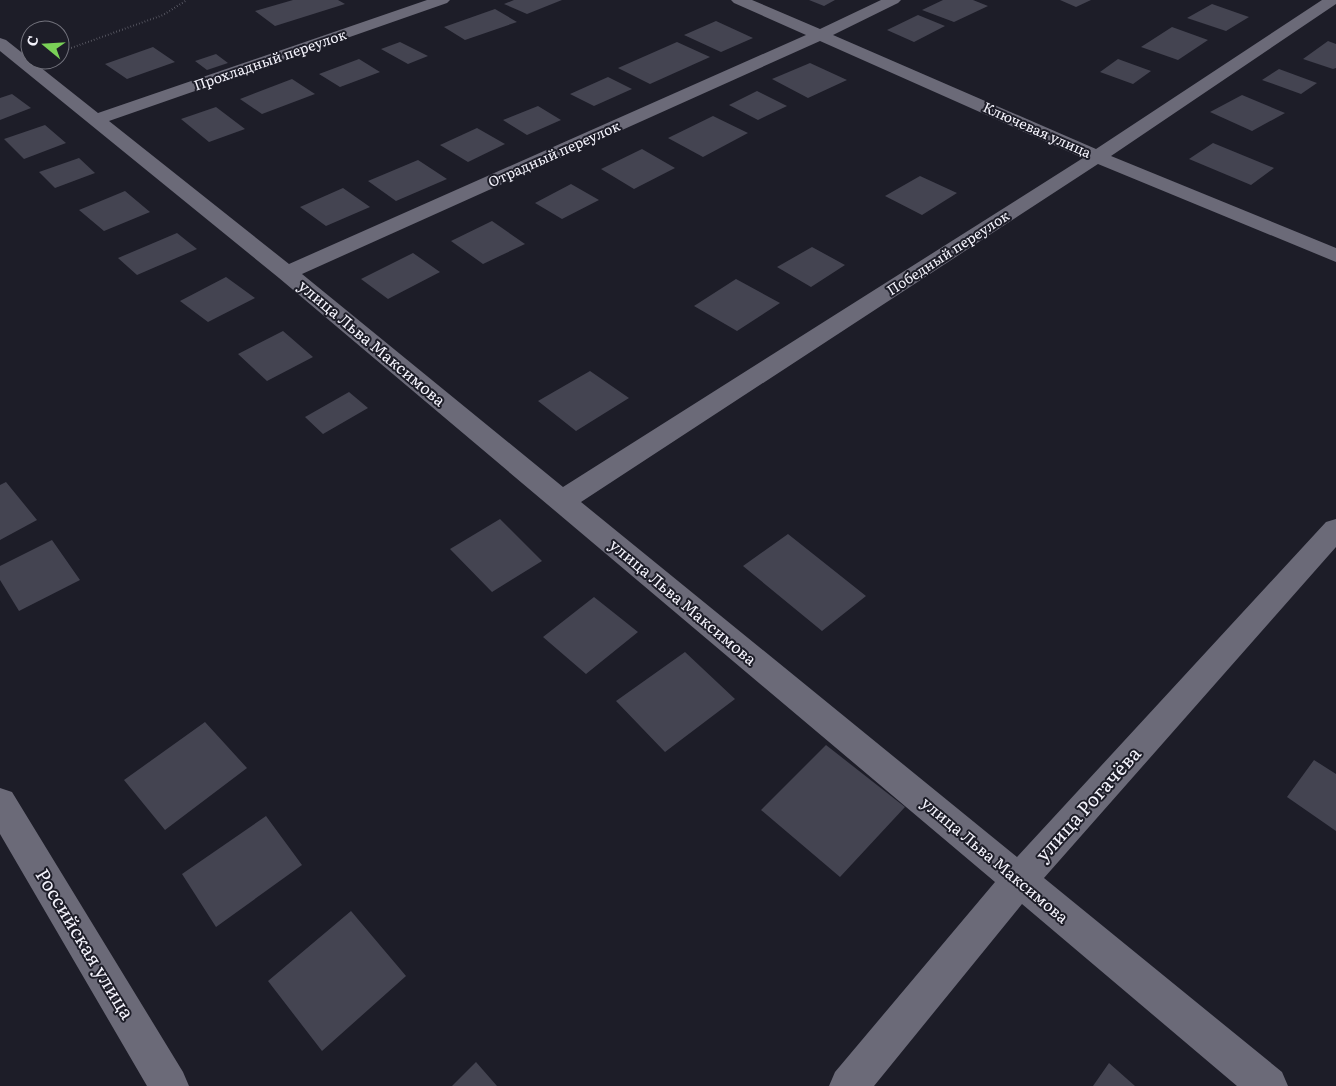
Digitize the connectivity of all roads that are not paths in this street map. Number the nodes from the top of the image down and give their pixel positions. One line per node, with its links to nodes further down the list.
1 (442, 0): 7 (street, Прохладный переулок)
2 (739, 0): 5 (street, Ключевая улица)
3 (894, 0): 5 (street, Отрадный переулок)
4 (1332, 0): 8 (street, Победный переулок)
5 (821, 35): 8 (street, Ключевая улица); 10 (street, Отрадный переулок)
6 (0, 43): 7 (street, улица Льва Максимова)
7 (98, 119): 10 (street, улица Льва Максимова)
8 (1097, 157): 9 (street, Ключевая улица); 11 (street, Победный переулок)
9 (1336, 256)
10 (287, 273): 11 (street, улица Льва Максимова)
11 (562, 501): 14 (street, улица Льва Максимова)
12 (1336, 529): 14 (street, улица Рогачёва)
13 (0, 803): 15 (street, Российская улица)
14 (1019, 880): 16 (street, улица Рогачёва); 17 (street, улица Льва Максимова)
15 (170, 1086)
16 (849, 1086)
17 (1268, 1086)

